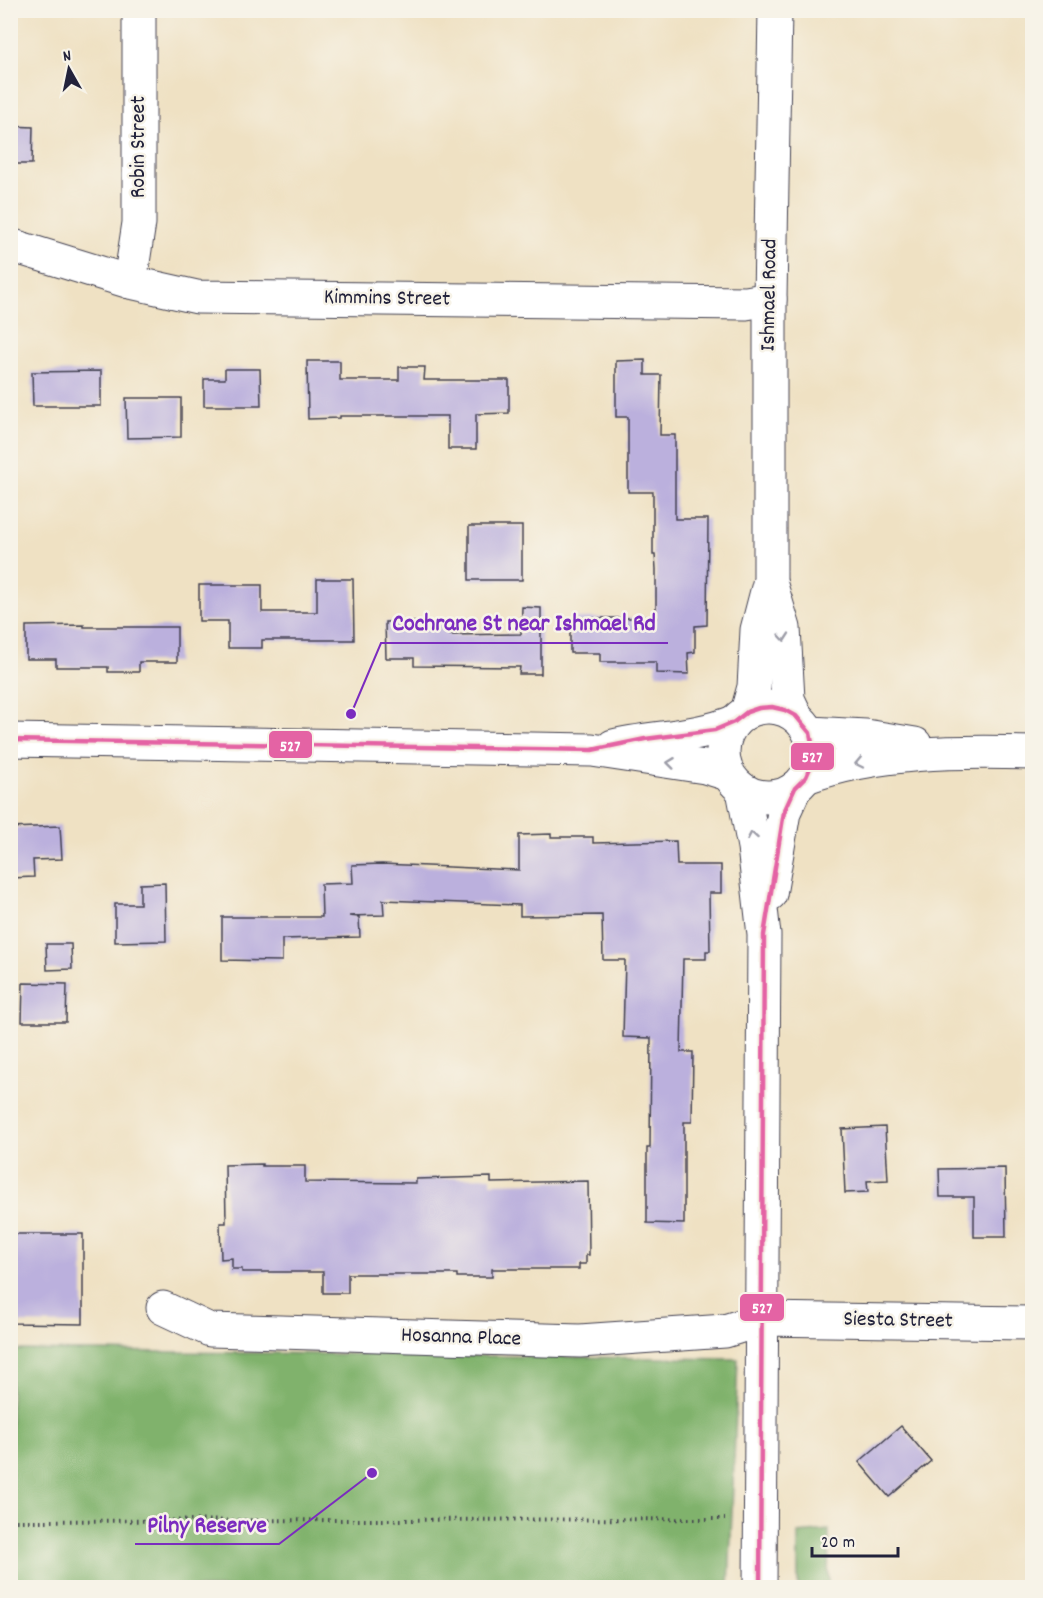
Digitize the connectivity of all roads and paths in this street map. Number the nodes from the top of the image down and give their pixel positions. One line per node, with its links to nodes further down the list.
1 (139, 10): 4 (street, Robin Street)
2 (775, 10): 5 (street, Ishmael Road)
3 (10, 245): 4 (street, Kimmins Street)
4 (130, 282): 5 (street, Kimmins Street)
5 (770, 299): 6 (street, Ishmael Road)
6 (770, 580): 7 (street, Ishmael Road); 8 (street, Ishmael Road, one-way to 8)
7 (740, 717): 8 (street); 10 (street); 13 (street)
8 (803, 725): 11 (street); 14 (street)
9 (10, 740): 10 (street)
10 (592, 750): 13 (street, one-way to 10)
11 (958, 751): 12 (street); 14 (street, one-way to 14)
12 (1032, 753)
13 (736, 782): 14 (street); 15 (street, one-way to 13)
14 (800, 782): 15 (street)
15 (764, 935): 17 (street)
16 (163, 1308): 17 (street, Hosanna Place)
17 (763, 1320): 18 (street, Siesta Street); 21 (street)
18 (1032, 1323)
19 (725, 1519): 20 (path)
20 (10, 1521)
21 (760, 1587)

